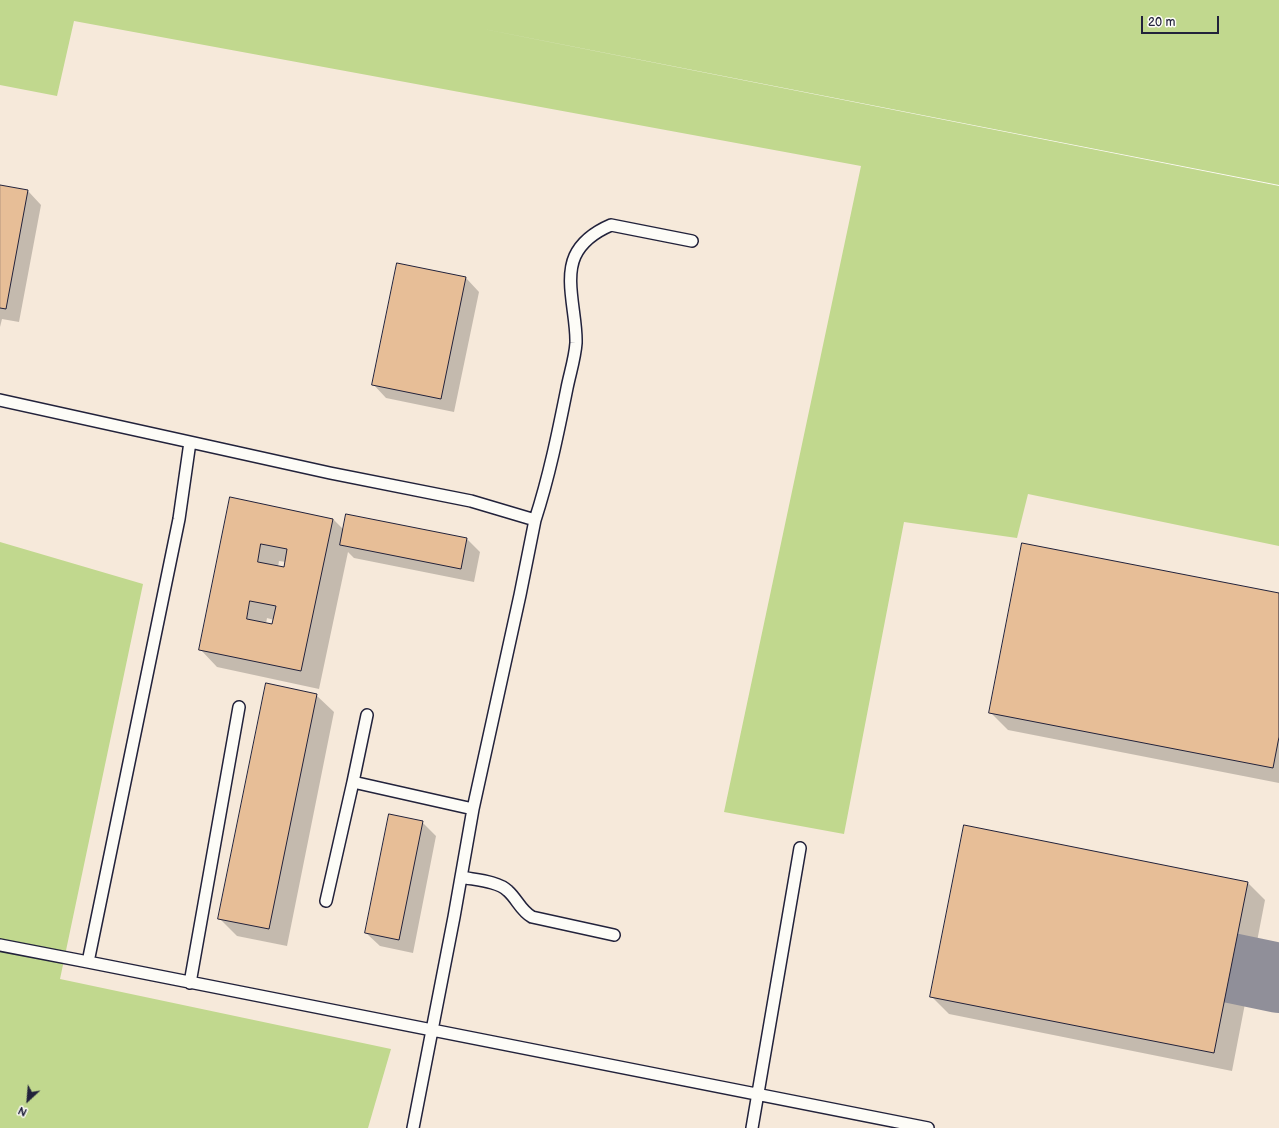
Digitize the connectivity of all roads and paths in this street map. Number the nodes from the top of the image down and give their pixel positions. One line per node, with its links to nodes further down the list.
1 (692, 241): 4 (lane)
2 (0, 400): 3 (lane)
3 (190, 442): 4 (lane); 14 (lane)
4 (535, 520): 8 (lane)
5 (239, 708): 15 (lane)
6 (367, 715): 7 (lane)
7 (353, 782): 8 (lane); 11 (lane)
8 (473, 809): 10 (lane)
9 (800, 848): 17 (lane)
10 (461, 877): 12 (lane); 16 (lane)
11 (326, 901)
12 (614, 935)
13 (0, 945): 14 (lane)
14 (88, 962): 15 (lane)
15 (190, 983): 16 (lane)
16 (432, 1029): 17 (lane); 18 (lane)
17 (758, 1095): 19 (lane); 20 (lane)
18 (413, 1128)
19 (752, 1128)
20 (928, 1128)

